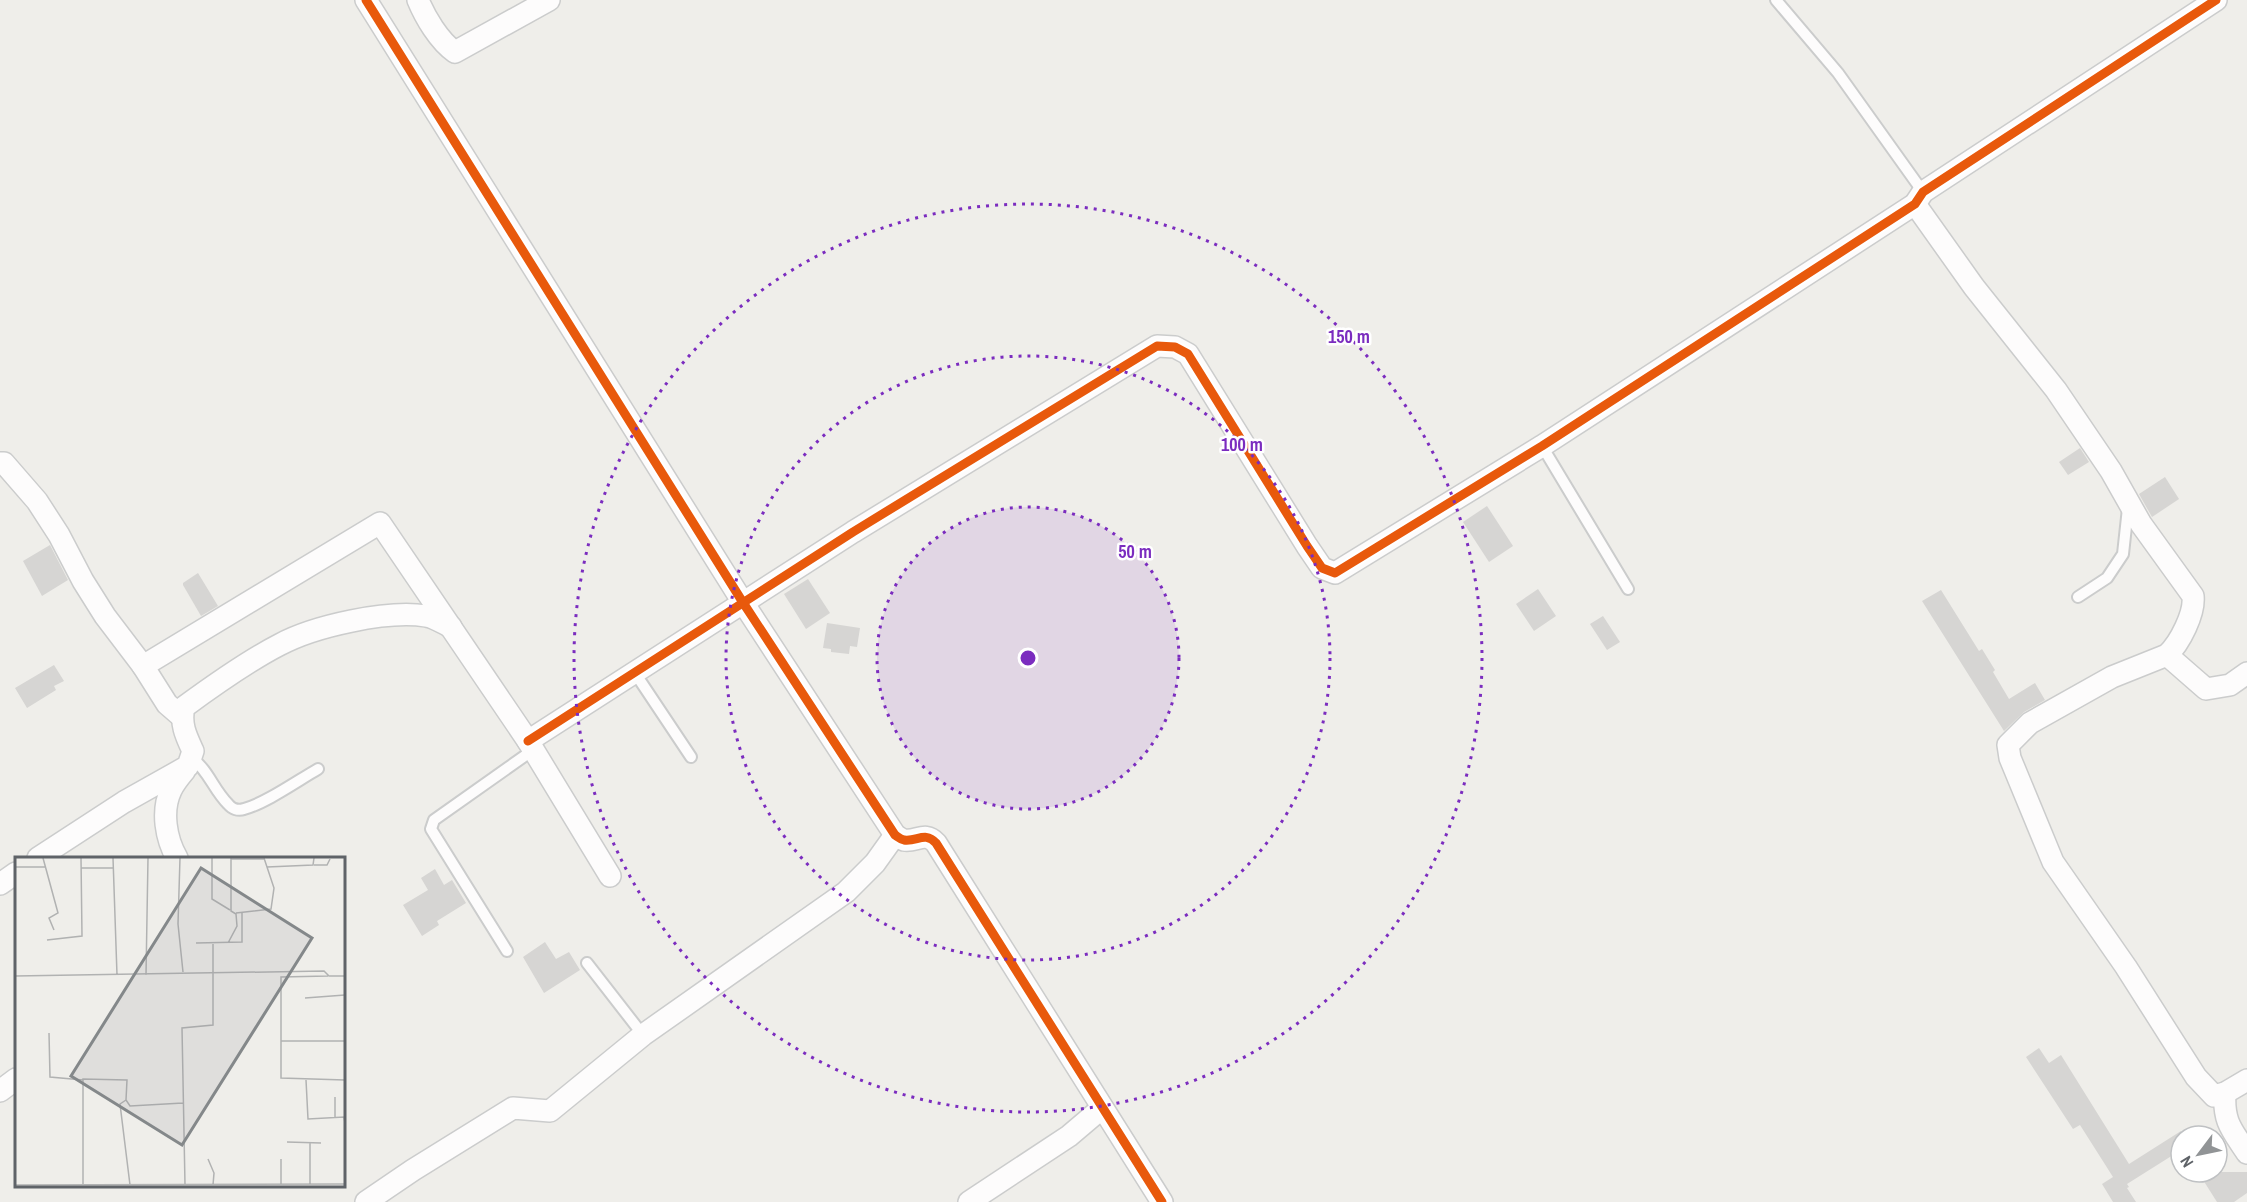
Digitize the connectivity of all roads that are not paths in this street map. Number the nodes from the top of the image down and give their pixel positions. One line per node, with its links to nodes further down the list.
1 (366, 0): 12 (street)
2 (418, 0): 3 (street)
3 (549, 0)
4 (1776, 0): 6 (lane)
5 (2216, 0): 6 (street)
6 (1919, 198): 7 (street); 9 (street)
7 (1542, 446): 10 (lane); 12 (street)
8 (0, 463): 15 (street)
9 (2124, 493): 11 (lane); 14 (street)
10 (1628, 589)
11 (2078, 597)
12 (742, 602): 16 (street); 23 (street)
13 (452, 627): 15 (street); 18 (street); 19 (street)
14 (2167, 655): 17 (street); 35 (street)
15 (143, 666): 18 (street)
16 (635, 673): 19 (street); 20 (lane)
17 (2247, 673)
18 (182, 717): 21 (street)
19 (531, 746): 27 (street); 29 (lane)
20 (691, 757)
21 (189, 762): 22 (lane); 24 (street); 25 (street)
22 (318, 769)
23 (908, 837): 31 (street); 36 (street)
24 (40, 857)
25 (176, 857)
26 (15, 874): 28 (street)
27 (610, 876)
28 (0, 884)
29 (507, 951)
30 (587, 963): 31 (lane)
31 (643, 1035): 38 (street)
32 (15, 1080): 34 (street)
33 (2247, 1080): 35 (street)
34 (0, 1091)
35 (2225, 1094): 37 (street)
36 (1102, 1107): 39 (street); 40 (street)
37 (2247, 1153)
38 (366, 1202)
39 (969, 1202)
40 (1162, 1202)

